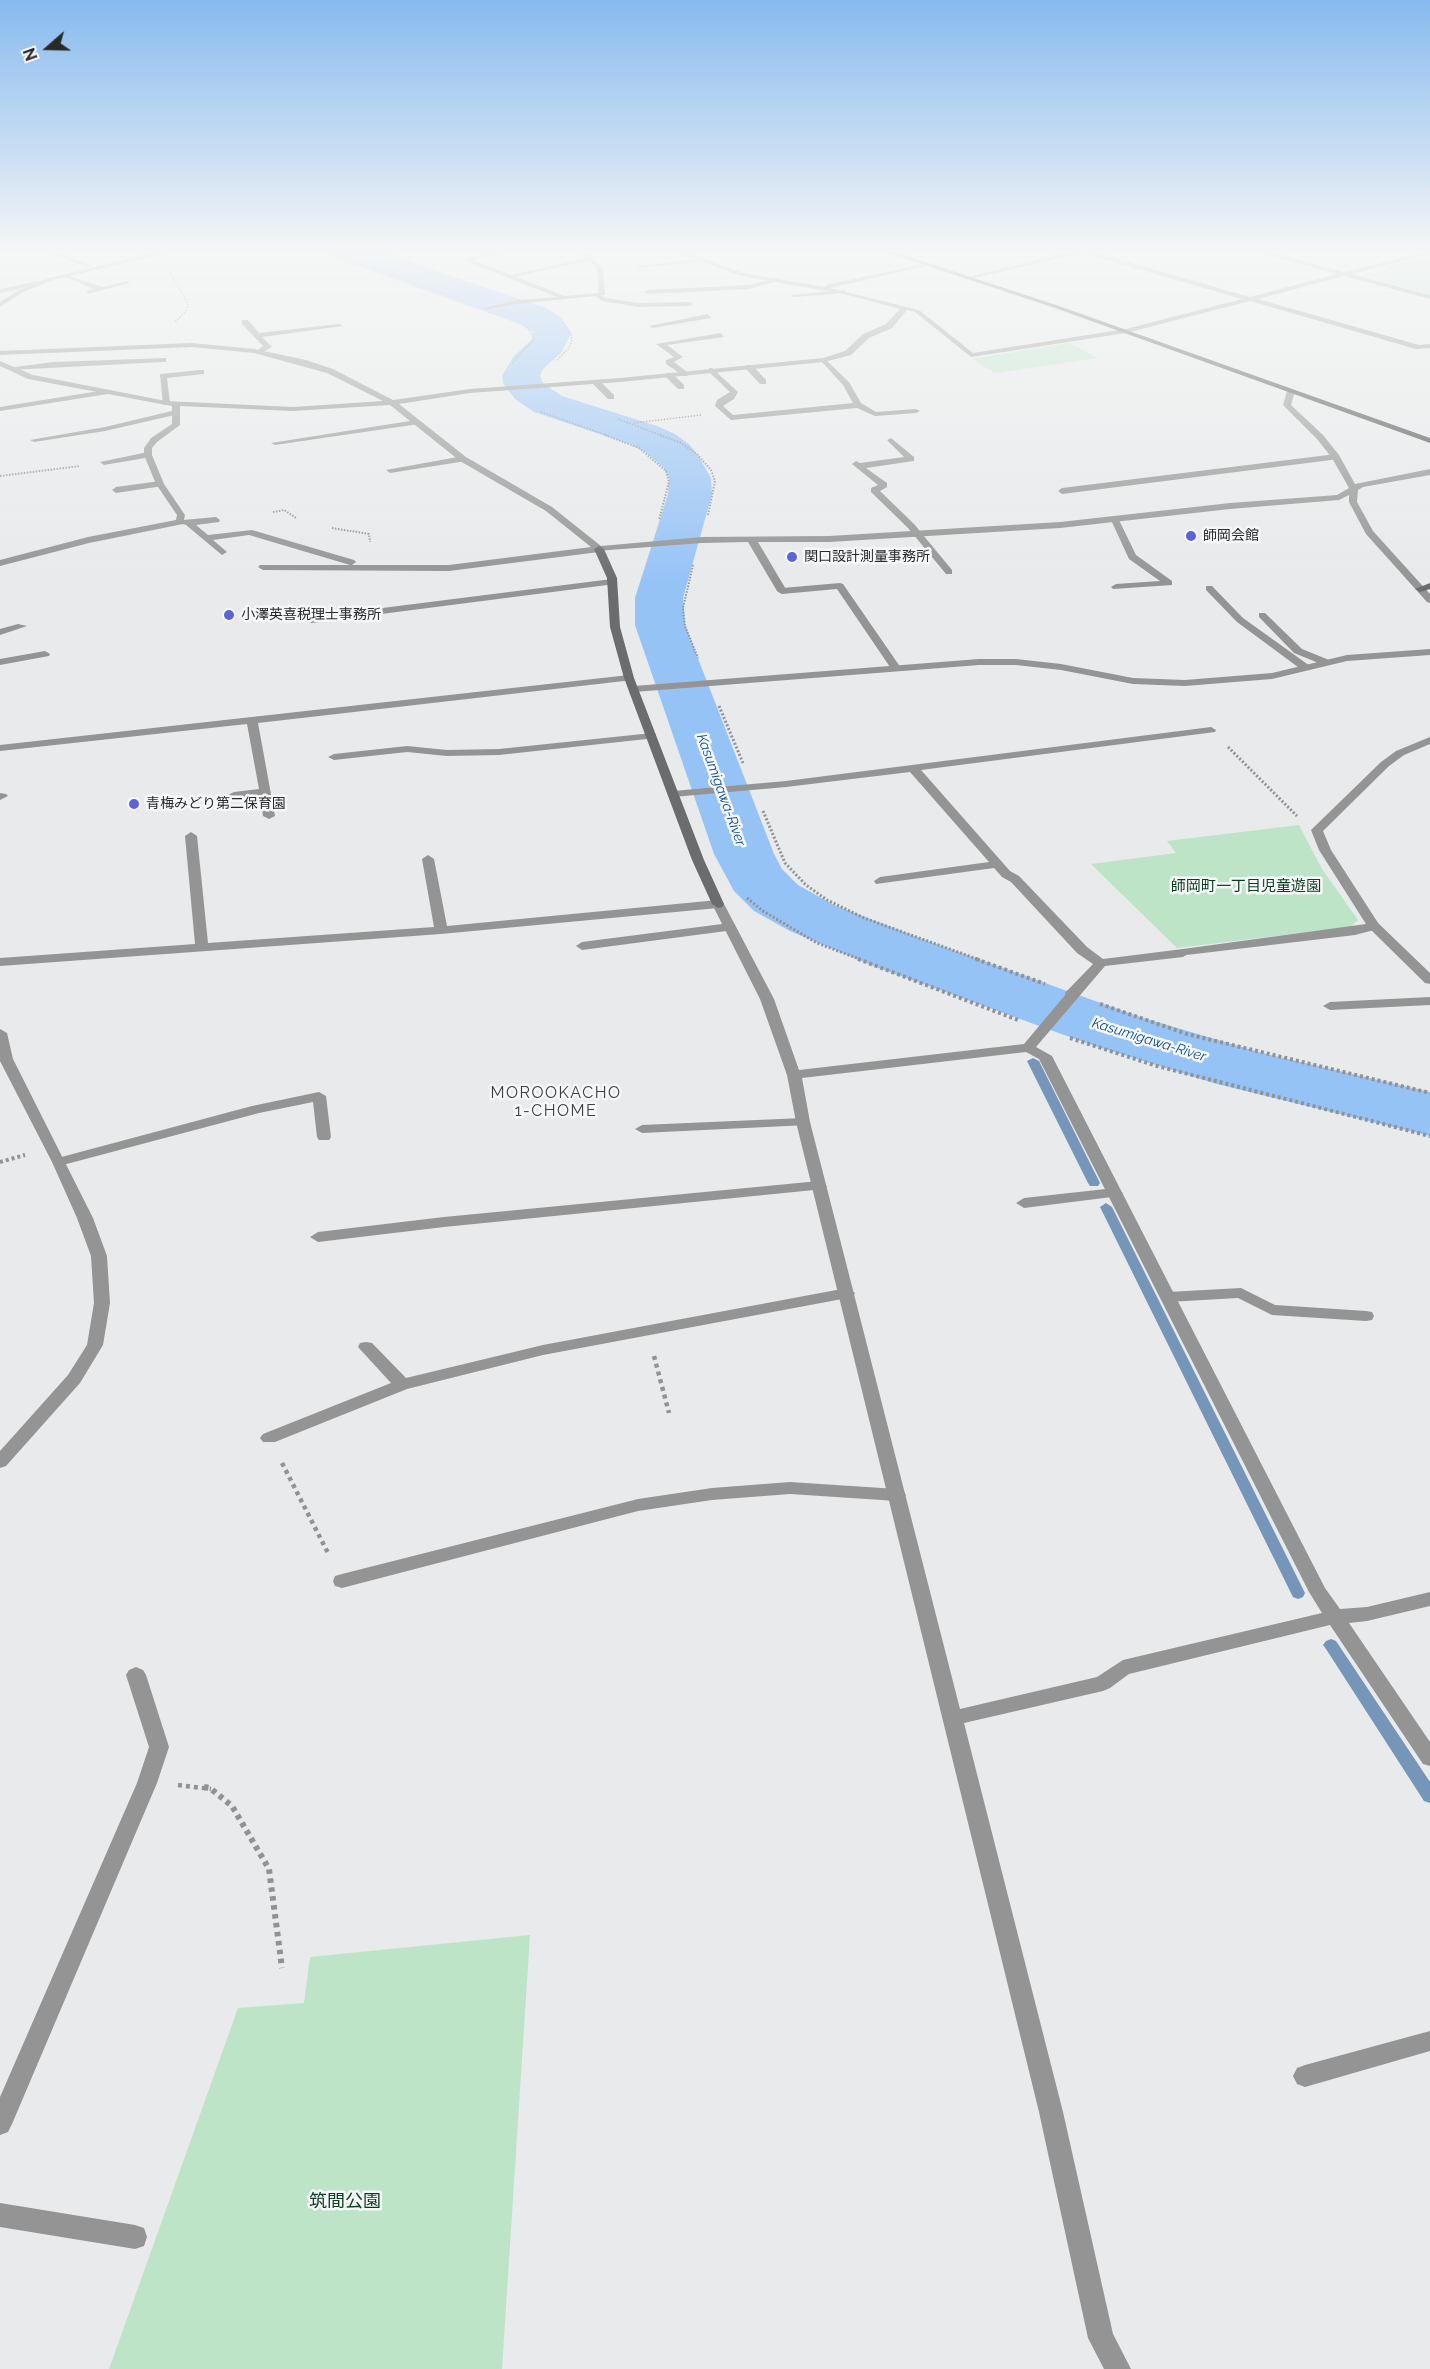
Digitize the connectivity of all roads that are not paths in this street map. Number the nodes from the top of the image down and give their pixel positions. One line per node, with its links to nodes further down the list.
1 (120, 362): 9 (street)
2 (295, 362): 20 (street)
3 (669, 362): 12 (street)
4 (807, 362): 8 (street)
5 (825, 362): 21 (street)
6 (1210, 362): 17 (main road)
7 (0, 363): 9 (street)
8 (749, 367): 10 (street); 15 (street)
9 (11, 368): 18 (street)
10 (712, 370): 12 (street); 21 (street)
11 (201, 372): 22 (street)
12 (684, 374): 13 (street)
13 (669, 375): 14 (street); 16 (street)
14 (596, 382): 19 (street); 20 (street)
15 (763, 382)
16 (681, 387)
17 (1291, 391): 28 (main road); 31 (street)
18 (105, 392): 22 (street); 23 (street)
19 (611, 397)
20 (392, 403): 22 (street); 25 (street)
21 (858, 405): 24 (street)
22 (173, 407): 26 (street); 30 (street)
23 (0, 409)
24 (916, 411)
25 (416, 422): 29 (street); 32 (street)
26 (34, 440)
27 (891, 440): 43 (street)
28 (1430, 441)
29 (275, 443)
30 (148, 455): 33 (street); 36 (street)
31 (1336, 457): 38 (street); 39 (street)
32 (463, 459): 34 (street); 46 (street)
33 (104, 462)
34 (390, 470)
35 (1430, 472): 38 (street)
36 (160, 484): 37 (street); 42 (street)
37 (116, 490)
38 (1354, 490): 41 (street); 55 (street)
39 (1062, 491)
40 (216, 520): 42 (street)
41 (1114, 520): 43 (street); 53 (street)
42 (185, 523): 44 (street); 48 (street)
43 (918, 535): 45 (street); 51 (street)
44 (206, 538): 47 (street); 50 (street)
45 (751, 539): 46 (street); 65 (street)
46 (599, 549): 50 (street); 52 (street)
47 (222, 552)
48 (0, 563)
49 (263, 567): 50 (street)
50 (365, 567)
51 (949, 572)
52 (612, 582): 58 (street); 67 (street)
53 (1116, 587)
54 (1209, 588): 66 (street)
55 (1425, 588): 56 (street)
56 (1430, 600)
57 (1262, 615): 64 (street)
58 (311, 620)
59 (22, 627): 60 (street)
60 (0, 632)
61 (1430, 652): 64 (street)
62 (45, 654): 63 (street)
63 (0, 662)
64 (1325, 662): 66 (street)
65 (896, 668): 66 (street); 68 (street)
66 (1306, 668)
67 (629, 678): 68 (street); 69 (street)
68 (634, 689): 71 (street)
69 (252, 720): 73 (street); 76 (street)
70 (1211, 730): 75 (street)
71 (652, 736): 74 (street); 77 (street)
72 (1430, 740): 85 (street)
73 (0, 748)
74 (334, 757)
75 (913, 768): 77 (street); 82 (street)
76 (265, 792): 78 (street); 79 (street)
77 (674, 794): 84 (street)
78 (234, 795)
79 (269, 816)
80 (191, 837): 89 (street)
81 (428, 859): 87 (street)
82 (998, 864): 83 (street); 91 (street)
83 (880, 881)
84 (718, 904): 86 (street); 87 (street)
85 (1374, 926): 91 (street); 92 (street)
86 (730, 927): 88 (street); 97 (street)
87 (441, 930): 89 (street)
88 (582, 946)
89 (202, 947): 90 (street)
90 (0, 962)
91 (1100, 963): 96 (street)
92 (1430, 980)
93 (1430, 1001): 94 (street)
94 (1330, 1006)
95 (0, 1033): 101 (street)
96 (1028, 1048): 97 (street); 103 (street)
97 (794, 1075): 98 (street)
98 (803, 1122): 99 (street); 102 (street)
99 (642, 1129)
100 (324, 1137): 101 (street)
101 (58, 1162): 112 (street)
102 (819, 1186): 105 (street); 106 (street)
103 (1115, 1193): 104 (street); 107 (street)
104 (1024, 1203)
105 (318, 1237)
106 (847, 1293): 110 (street); 113 (street)
107 (1168, 1297): 108 (street); 116 (street)
108 (1366, 1316)
109 (366, 1347): 110 (street)
110 (402, 1385): 111 (street)
111 (269, 1438)
112 (0, 1462)
113 (897, 1495): 114 (street); 118 (street)
114 (342, 1581)
115 (1430, 1599): 116 (street)
116 (1333, 1617): 118 (street); 119 (street)
117 (136, 1675): 122 (street)
118 (953, 1718): 125 (street)
119 (1430, 1758)
120 (1430, 2041): 121 (street)
121 (1305, 2076)
122 (0, 2124)
123 (0, 2215): 124 (street)
124 (135, 2237)
125 (1118, 2369)

